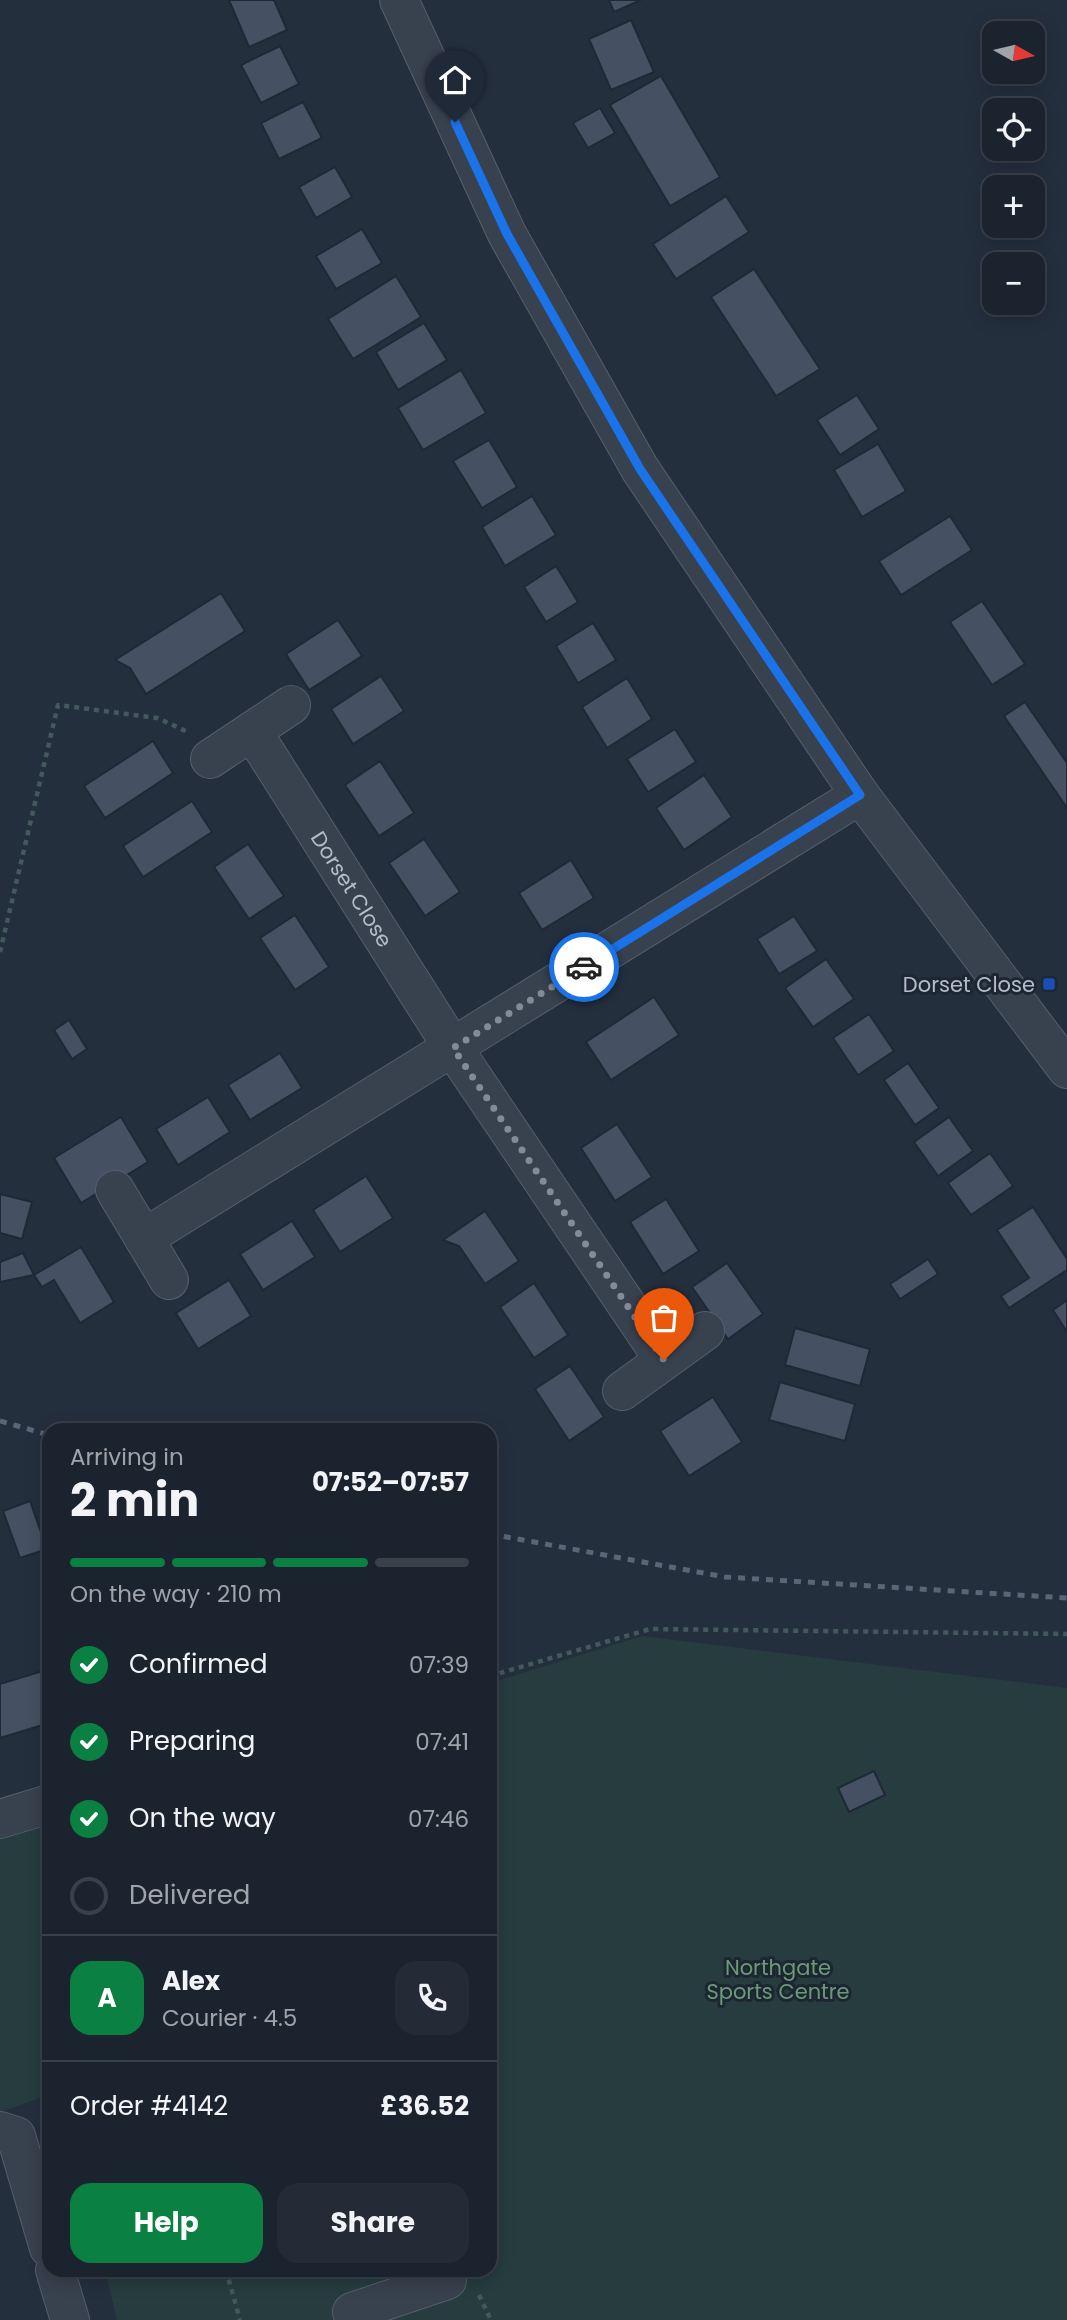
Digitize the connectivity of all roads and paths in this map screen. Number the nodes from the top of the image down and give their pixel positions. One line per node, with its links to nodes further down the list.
1 (399, 0): 5 (street)
2 (291, 705): 3 (street)
3 (252, 731): 4 (street); 7 (street, Dorset Close)
4 (200, 746): 6 (path)
5 (860, 795): 7 (street); 8 (street)
6 (0, 952)
7 (453, 1048): 10 (street); 13 (street, Dorset Close)
8 (1067, 1069)
9 (115, 1190): 10 (street)
10 (144, 1238): 11 (street)
11 (169, 1280)
12 (705, 1331): 13 (street)
13 (664, 1360): 14 (street)
14 (622, 1391)
15 (1067, 1634): 16 (path)
16 (497, 1674)
17 (42, 1806): 18 (street)
18 (0, 1819)
19 (0, 2132): 20 (street)
20 (42, 2224)
21 (57, 2277): 25 (street)
22 (228, 2277): 26 (path)
23 (447, 2280): 24 (street)
24 (352, 2312)
25 (70, 2320)
26 (240, 2320)

